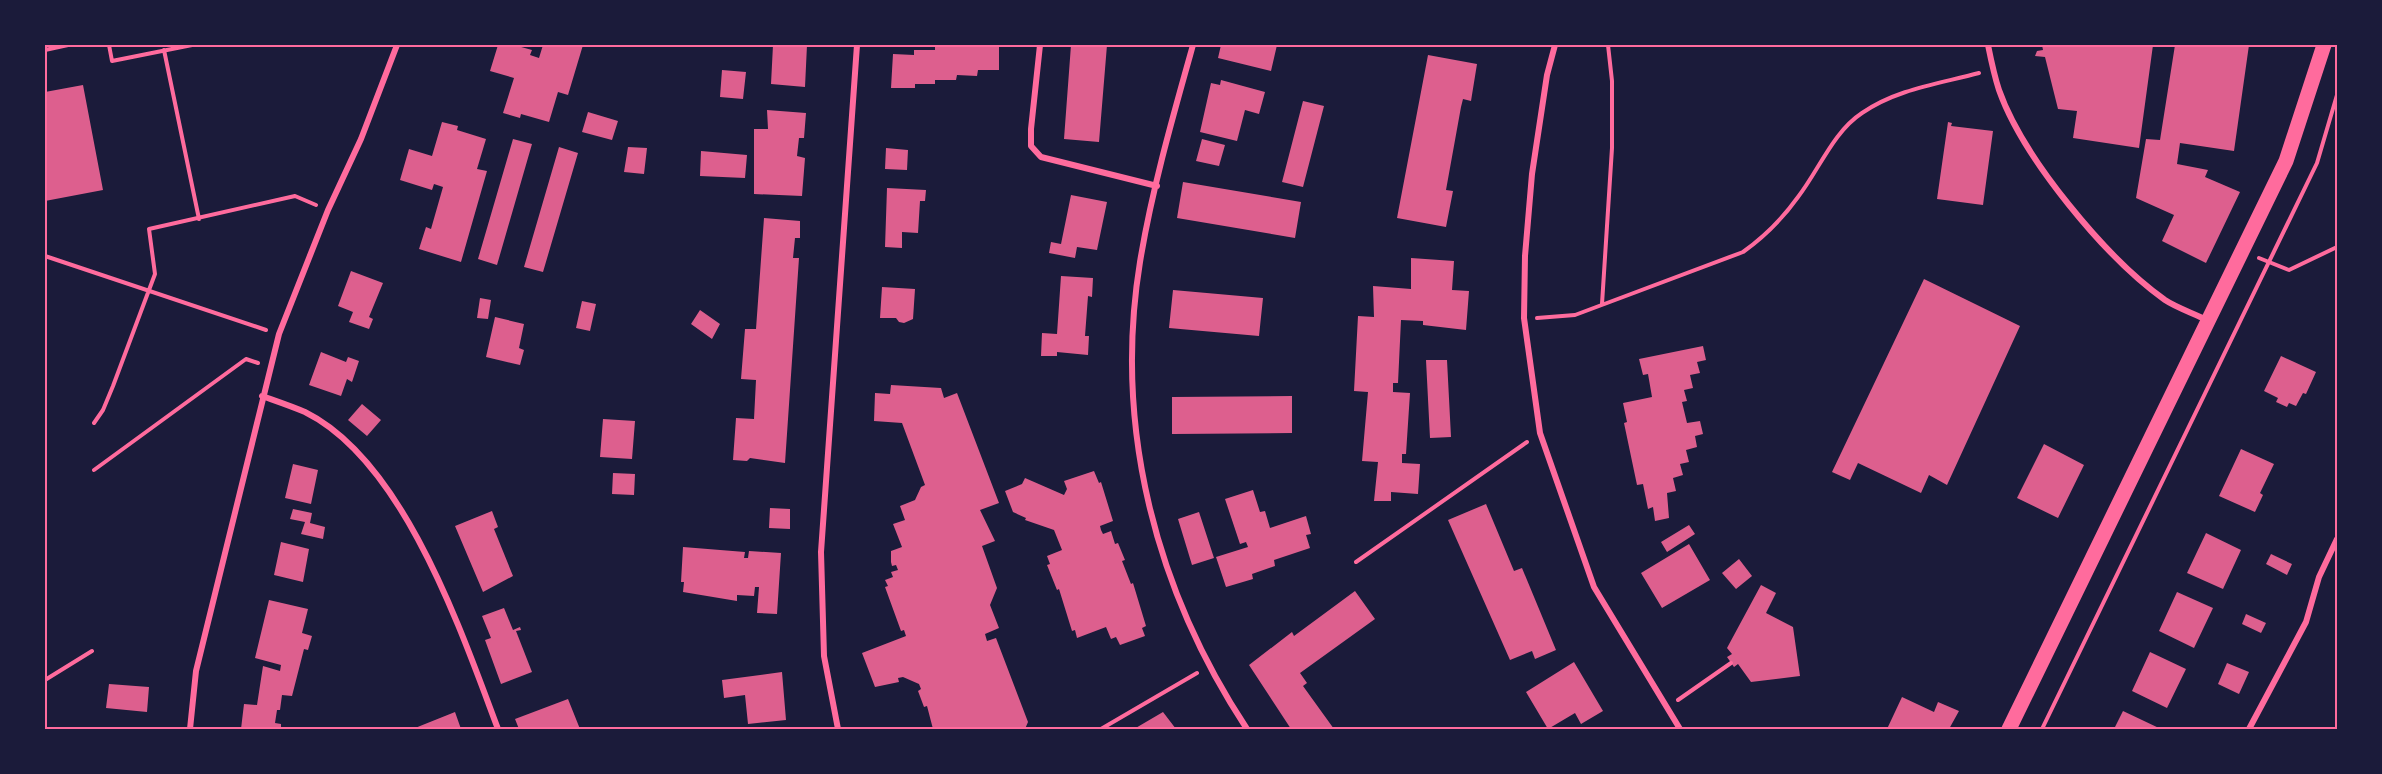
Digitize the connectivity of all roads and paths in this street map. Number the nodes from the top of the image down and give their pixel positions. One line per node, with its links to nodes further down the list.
1 (68, 45): 12 (path)
2 (109, 45): 13 (path)
3 (192, 45): 13 (path)
4 (397, 45): 17 (street)
5 (857, 45): 42 (street)
6 (1040, 45): 16 (street)
7 (1193, 45): 16 (street)
8 (1555, 45): 25 (street)
9 (1608, 45): 24 (path)
10 (1988, 45): 26 (street)
11 (2324, 45): 20 (main road)
12 (45, 50)
13 (164, 51): 18 (path)
14 (1974, 75): 24 (path)
15 (2337, 95): 22 (path)
16 (1156, 186): 37 (street)
17 (328, 210): 18 (path); 28 (street)
18 (199, 219): 23 (path)
19 (2337, 247): 22 (path)
20 (2241, 251): 22 (path); 26 (main road)
21 (45, 256): 23 (path)
22 (2269, 262): 47 (path)
23 (149, 290): 27 (path); 30 (path)
24 (1601, 305): 25 (path)
25 (1524, 318): 31 (street)
26 (2208, 321): 46 (main road)
27 (254, 325)
28 (270, 367): 29 (street); 32 (path)
29 (262, 396): 40 (street); 41 (street)
30 (94, 423)
31 (1540, 433): 34 (path); 39 (street)
32 (94, 470)
33 (2337, 538): 48 (street)
34 (1356, 562)
35 (92, 651): 38 (path)
36 (1731, 663): 39 (path)
37 (1208, 667): 43 (path); 44 (street)
38 (45, 680)
39 (1666, 708): 45 (street)
40 (190, 729)
41 (498, 729)
42 (838, 729)
43 (1101, 729)
44 (1247, 729)
45 (1680, 729)
46 (2009, 729)
47 (2042, 729)
48 (2249, 729)

